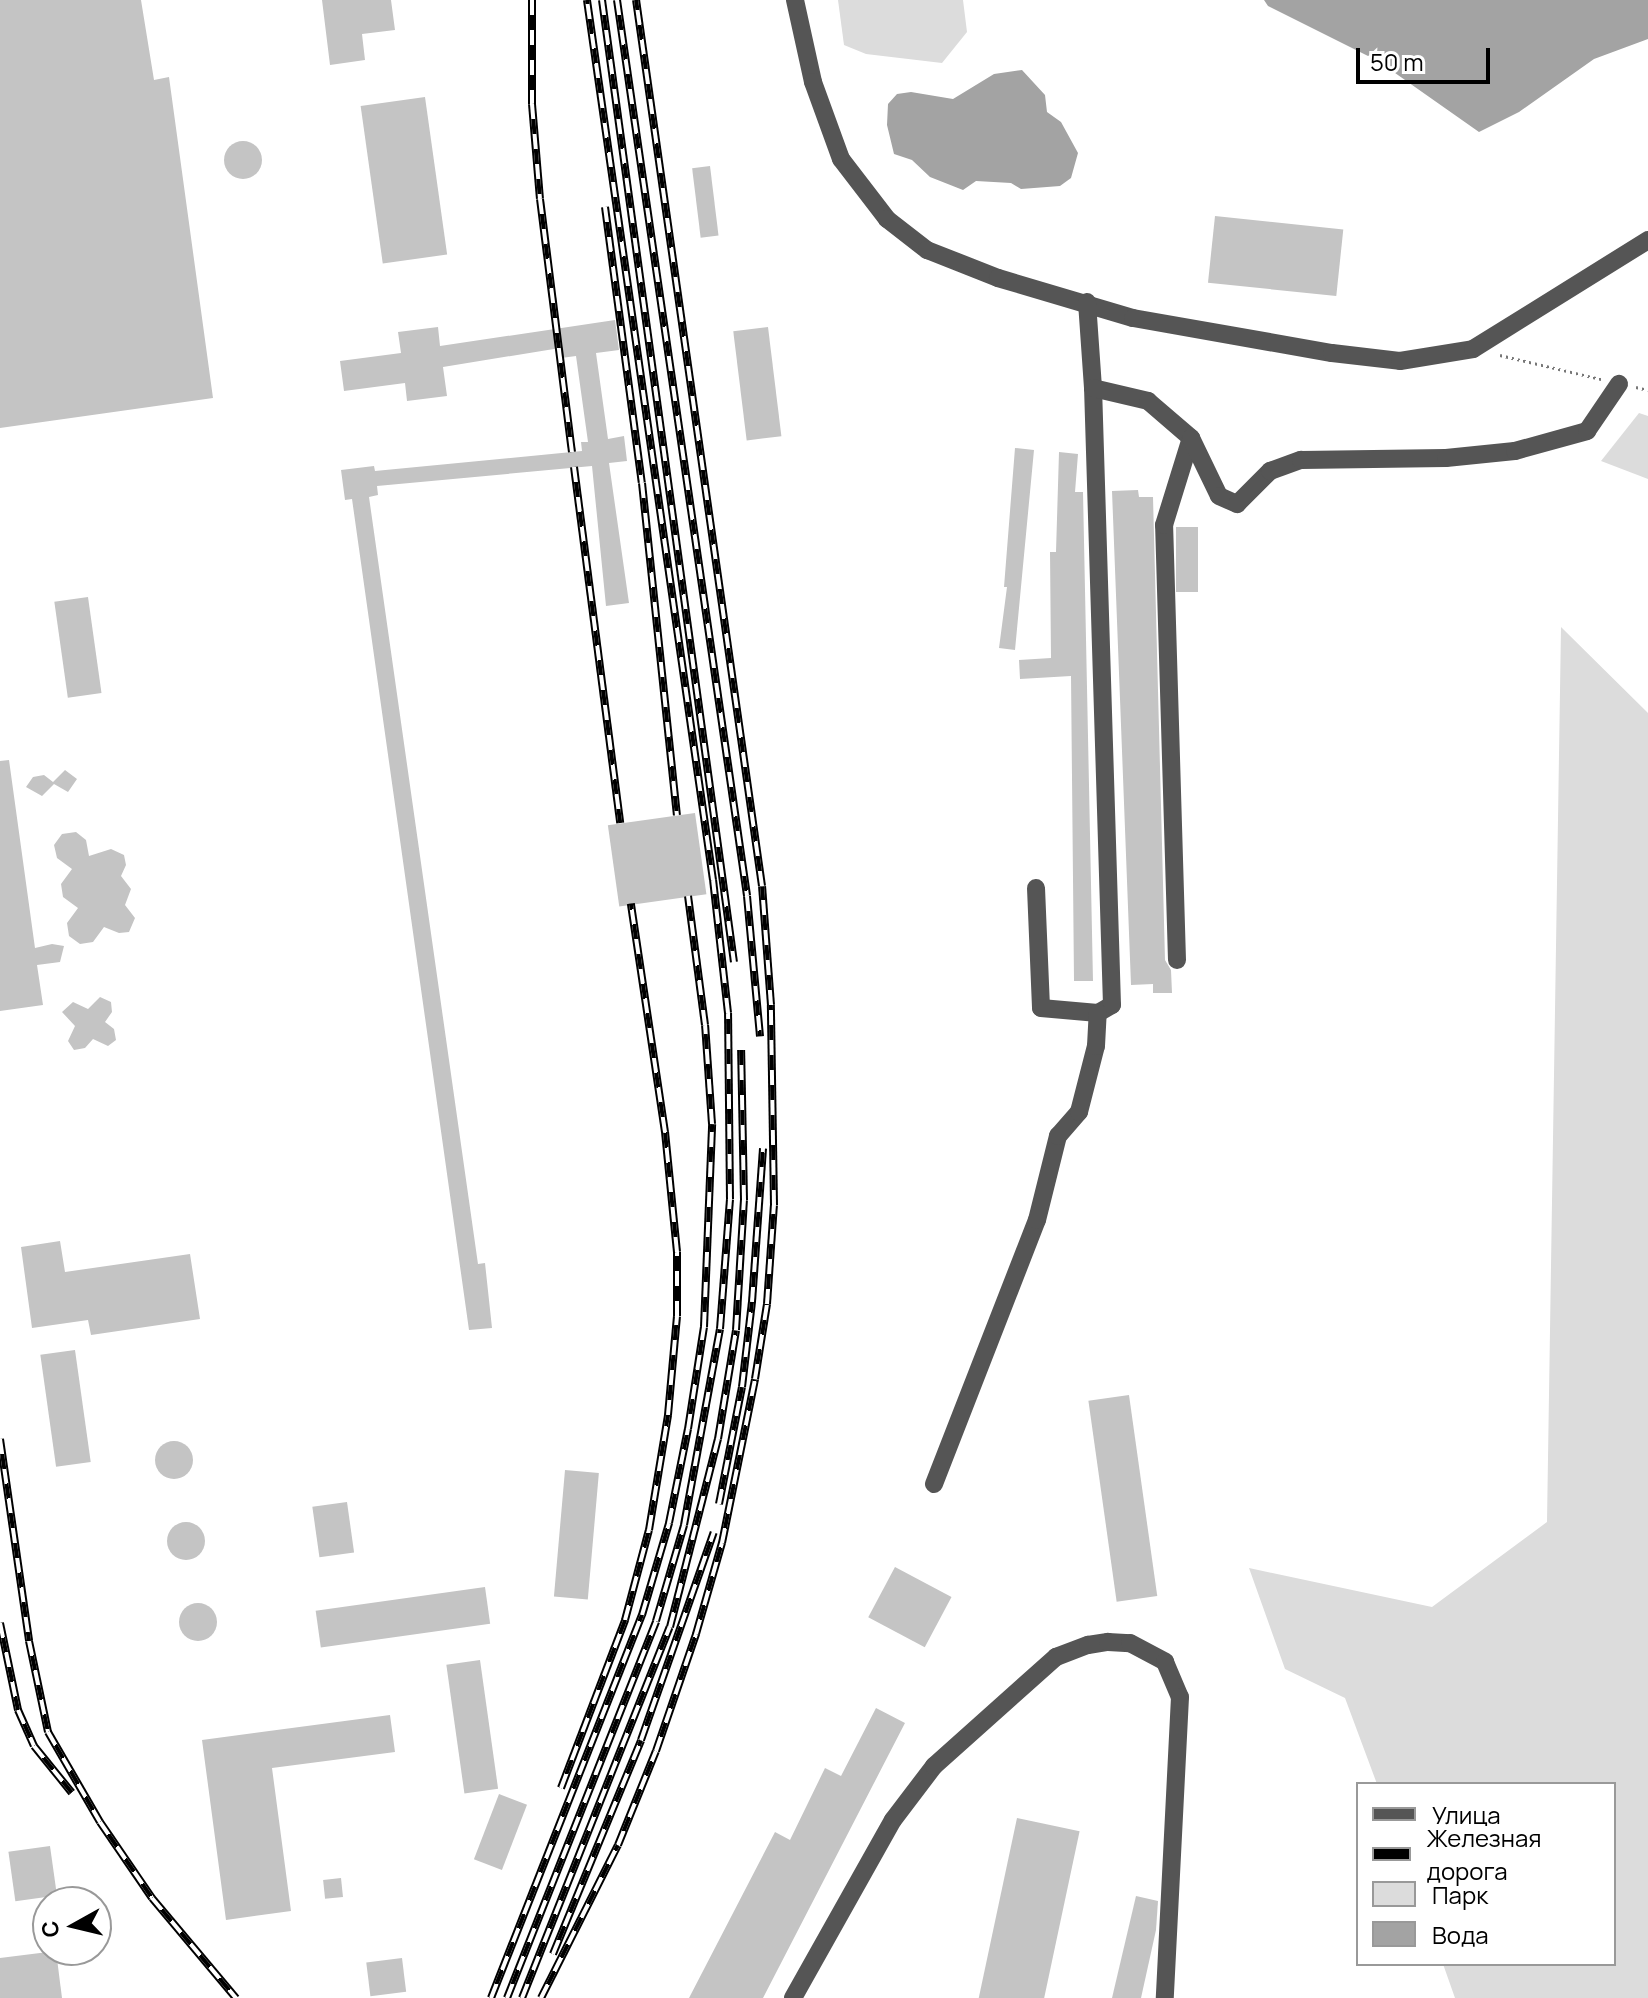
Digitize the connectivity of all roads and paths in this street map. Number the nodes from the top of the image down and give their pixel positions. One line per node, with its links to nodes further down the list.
1 (795, 0): 3 (street)
2 (1648, 240): 4 (street)
3 (1087, 302): 4 (street); 6 (street)
4 (1473, 349): 5 (path)
5 (1619, 384): 7 (path); 8 (street)
6 (1093, 388): 8 (street); 11 (street)
7 (1648, 390)
8 (1191, 438): 10 (street)
9 (1036, 888): 11 (street)
10 (1177, 960)
11 (1098, 1013): 12 (street)
12 (934, 1484)
13 (793, 1998): 14 (street)
14 (1165, 1998)

